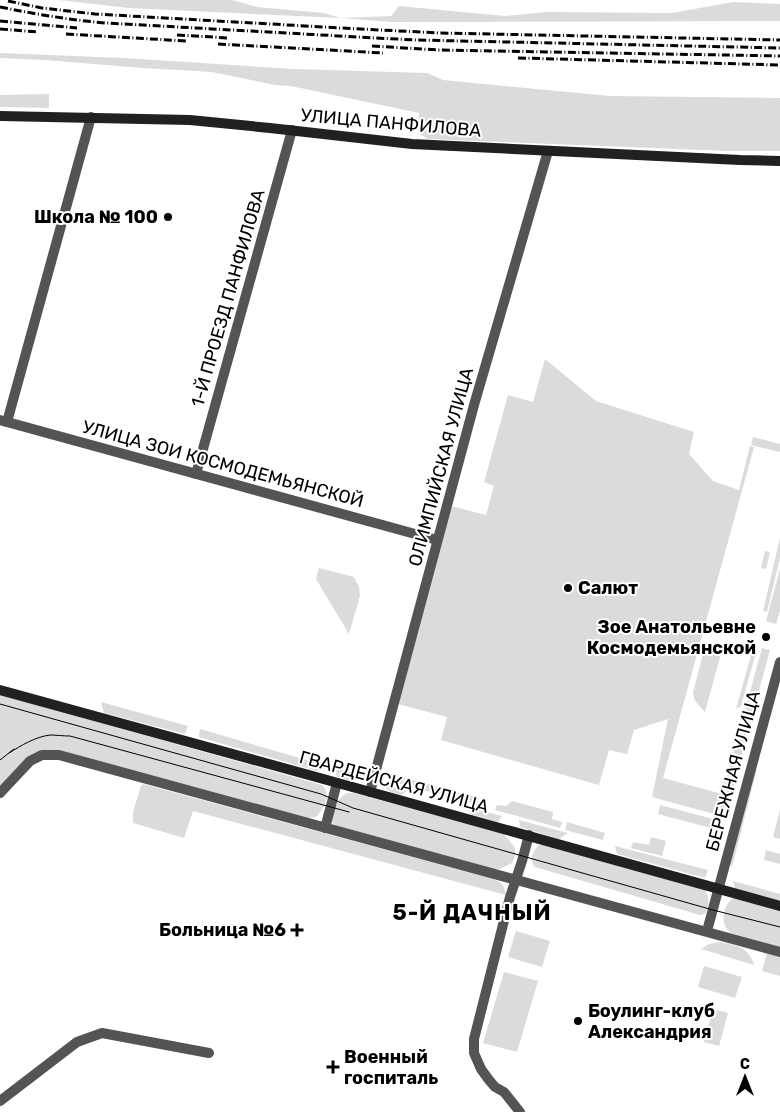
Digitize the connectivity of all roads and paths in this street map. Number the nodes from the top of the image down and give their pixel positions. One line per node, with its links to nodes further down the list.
1 (0, 116): 2 (street, УЛИЦА ПАНФИЛОВА)
2 (91, 117): 3 (street, УЛИЦА ПАНФИЛОВА); 6 (street)
3 (292, 130): 4 (street, УЛИЦА ПАНФИЛОВА); 7 (street, 1-Й ПРОЕЗД ПАНФИЛОВА)
4 (548, 151): 5 (street, УЛИЦА ПАНФИЛОВА); 8 (street, ОЛИМПИЙСКАЯ УЛИЦА)
5 (780, 161)
6 (3, 421): 7 (street, УЛИЦА ЗОИ КОСМОДЕМЬЯНСКОЙ)
7 (196, 474): 8 (street, УЛИЦА ЗОИ КОСМОДЕМЬЯНСКОЙ)
8 (437, 540): 12 (street, ОЛИМПИЙСКАЯ УЛИЦА)
9 (780, 662): 17 (street, БЕРЕЖНАЯ УЛИЦА)
10 (0, 690): 11 (street, ГВАРДЕЙСКАЯ УЛИЦА)
11 (337, 783): 12 (street, ГВАРДЕЙСКАЯ УЛИЦА); 14 (street)
12 (370, 792): 15 (street, ГВАРДЕЙСКАЯ УЛИЦА)
13 (0, 793): 14 (street)
14 (325, 828): 16 (street)
15 (529, 835): 16 (street); 17 (street, ГВАРДЕЙСКАЯ УЛИЦА)
16 (516, 879): 19 (street); 23 (street)
17 (719, 889): 18 (street, ГВАРДЕЙСКАЯ УЛИЦА); 19 (street, БЕРЕЖНАЯ УЛИЦА)
18 (780, 906)
19 (707, 931): 20 (street)
20 (780, 952)
21 (209, 1053): 22 (street)
22 (0, 1101)
23 (520, 1112)

